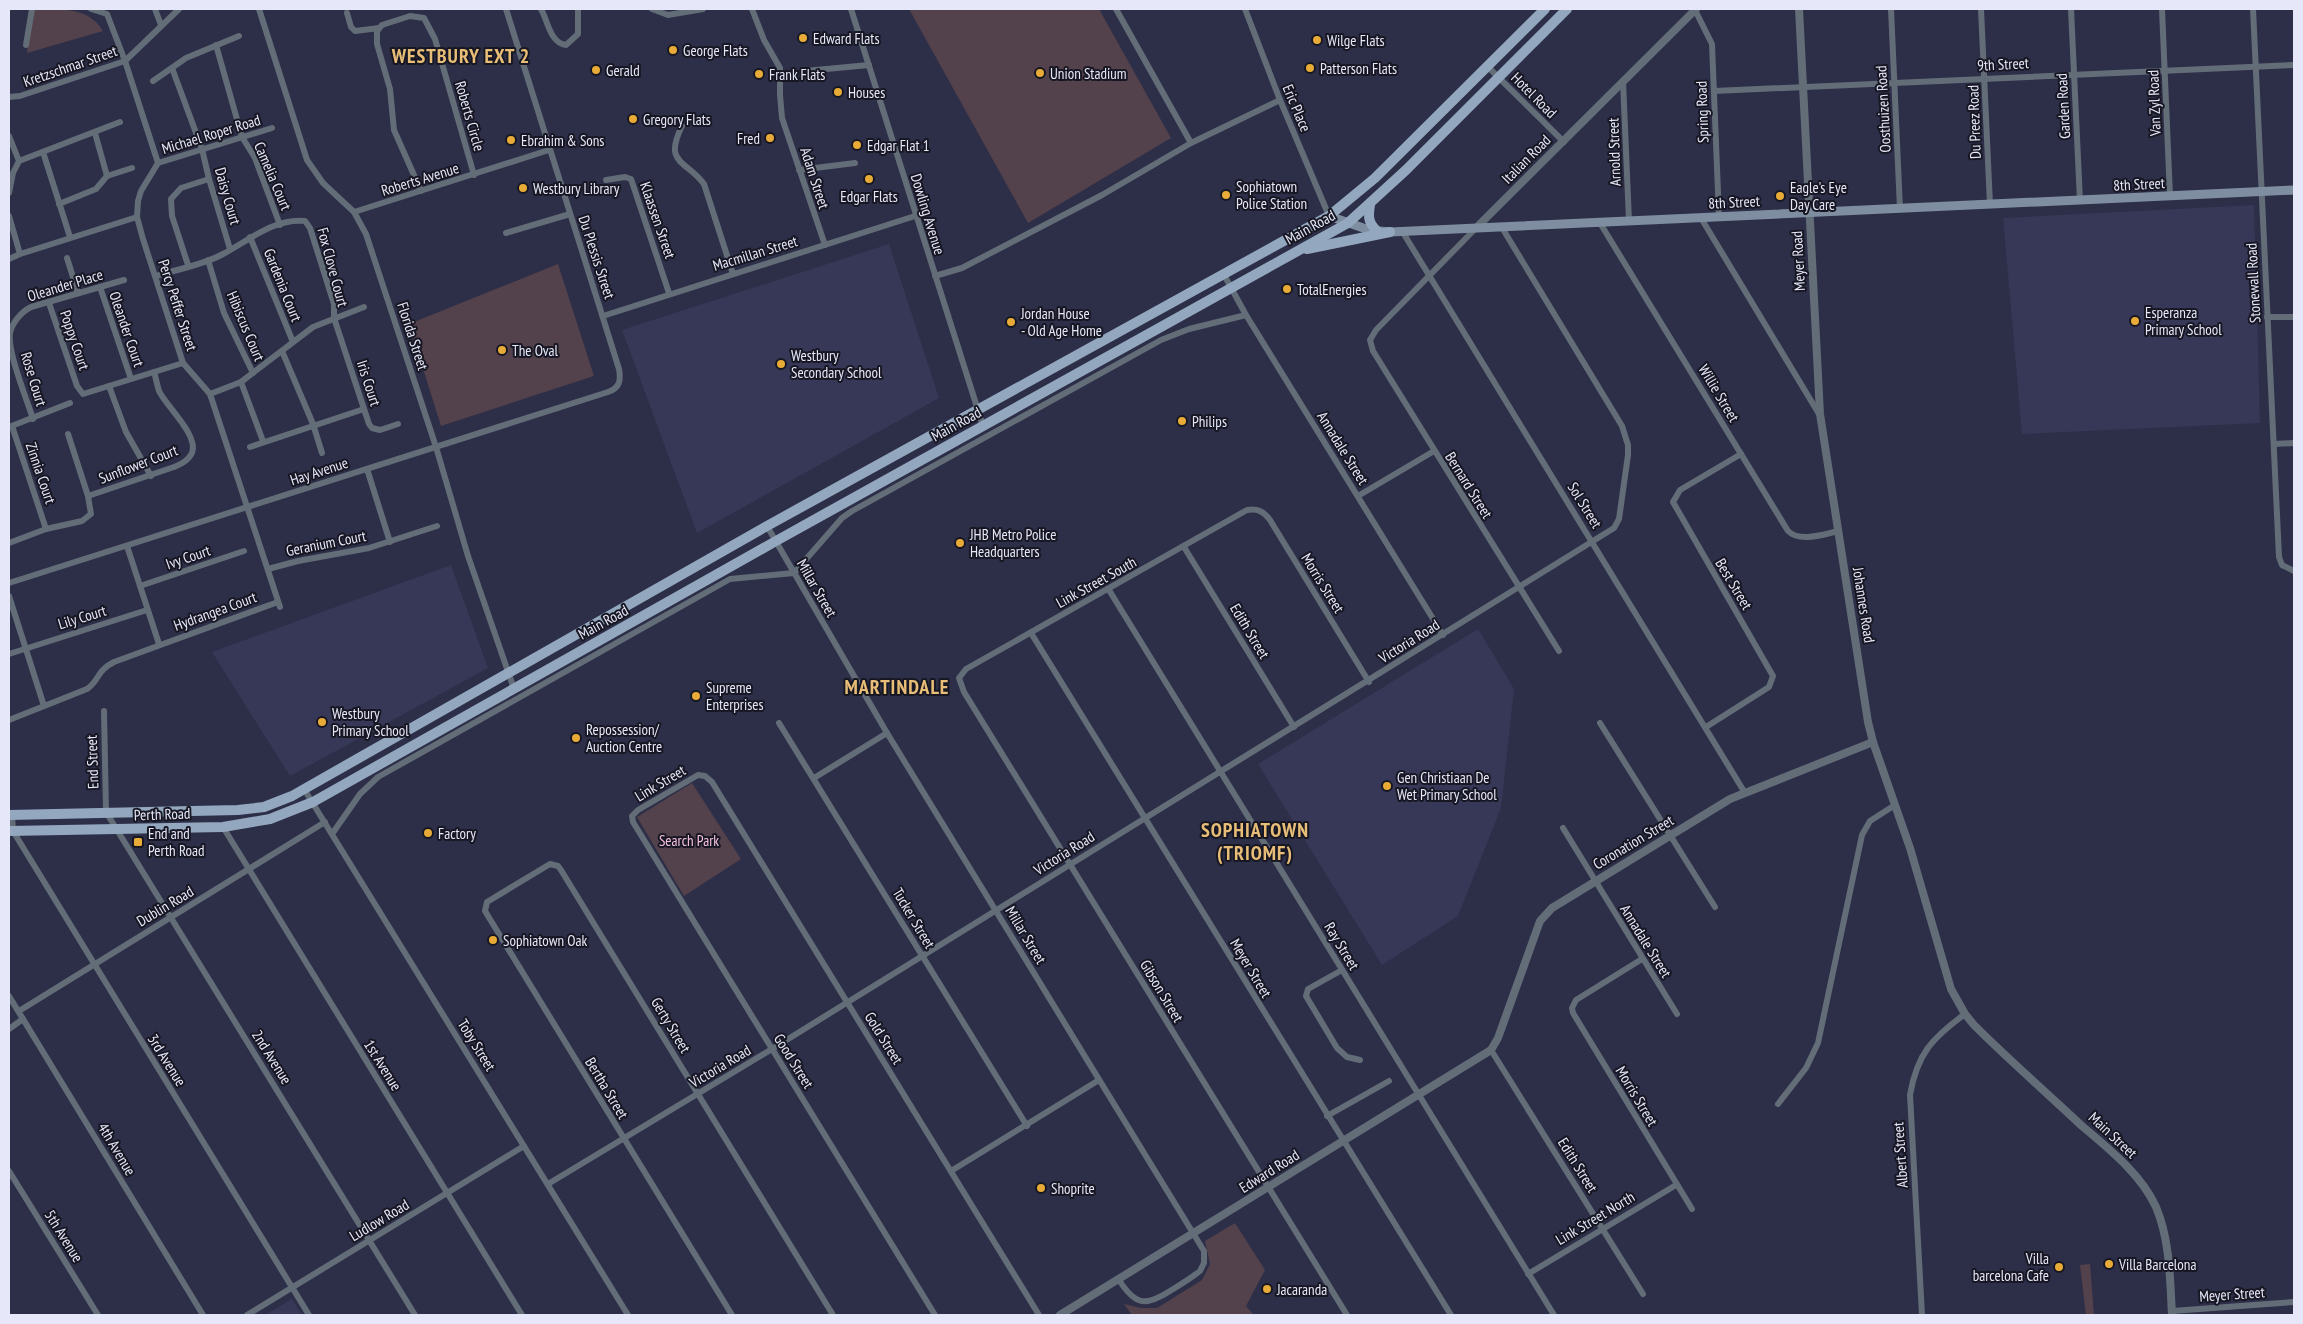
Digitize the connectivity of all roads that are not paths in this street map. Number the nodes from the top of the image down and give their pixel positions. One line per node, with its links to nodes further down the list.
1 (32, 9): 29 (street)
2 (91, 9): 24 (street)
3 (155, 9): 26 (street)
4 (179, 9): 26 (street, Kretzschmar Street)
5 (259, 9): 79 (street, Florida Street)
6 (507, 9): 58 (street, Du Plessis Street)
7 (542, 9): 8 (street)
8 (578, 9)
9 (652, 9): 10 (street)
10 (703, 9)
11 (752, 9): 64 (street, Adam Street)
12 (851, 9): 32 (street, Dowling Avenue)
13 (1116, 9): 56 (street)
14 (1245, 9): 48 (street, Eric Place)
15 (1545, 9): 34 (main road, Main Road)
16 (1567, 9): 40 (main road, Main Road)
17 (1696, 9): 43 (street, Italian Road); 46 (street, Spring Road)
18 (1891, 9): 44 (street, Oosthuizen Road)
19 (1981, 9): 41 (street, Du Preez Road)
20 (2071, 9): 39 (street, Garden Road)
21 (2162, 9): 37 (street, Van Zyl Road)
22 (2252, 9): 36 (street, Stonewall Road)
23 (1800, 11): 45 (street, Meyer Road)
24 (106, 12): 31 (street)
25 (347, 13): 27 (street)
26 (161, 25): 31 (street, Kretzschmar Street)
27 (379, 28): 65 (street, Roberts Circle); 70 (street)
28 (239, 36): 30 (street)
29 (26, 45)
30 (216, 45): 35 (street); 54 (street, Camelia Court)
31 (125, 62): 47 (street, Kretzschmar Street); 61 (street)
32 (869, 65): 38 (street); 83 (street, Dowling Avenue)
33 (2294, 65): 36 (street, 9th Street)
34 (1487, 66): 40 (street, Hotel Road); 84 (main road, Main Road)
35 (172, 68): 42 (street); 57 (street, Daisy Court)
36 (2256, 68): 37 (street, 9th Street); 71 (street, Stonewall Road)
37 (2166, 70): 39 (street, 9th Street); 73 (street, Van Zyl Road)
38 (805, 71)
39 (2074, 74): 41 (street, 9th Street); 74 (street, Garden Road)
40 (1499, 77): 55 (street, Hotel Road); 77 (main road, Main Road)
41 (1984, 78): 44 (street, 9th Street); 76 (street, Du Preez Road)
42 (153, 81)
43 (1623, 81): 55 (street, Italian Road); 88 (street, Arnold Street)
44 (1894, 83): 45 (street, 9th Street); 78 (street, Oosthuizen Road)
45 (1803, 86): 46 (street, 9th Street); 80 (street, Meyer Road)
46 (1714, 91): 86 (street, Spring Road)
47 (9, 97)
48 (1280, 100): 56 (street); 84 (street, Eric Place)
49 (120, 122): 52 (street)
50 (682, 126): 109 (street)
51 (272, 128): 54 (street, Michael Roper Road)
52 (95, 133): 59 (street); 66 (street)
53 (9, 136): 60 (street)
54 (242, 137): 57 (street, Michael Roper Road); 91 (street, Camelia Court)
55 (1564, 142): 93 (street, Italian Road)
56 (1191, 143): 112 (street)
57 (202, 149): 61 (street, Michael Roper Road); 67 (street, Daisy Court)
58 (550, 150): 65 (street, Roberts Avenue); 81 (street, Du Plessis Street)
59 (43, 152): 60 (street); 75 (street)
60 (19, 161): 72 (street)
61 (158, 163): 85 (street, Percy Peffer Street)
62 (854, 164): 64 (street)
63 (132, 168): 66 (street)
64 (799, 170): 100 (street, Adam Street)
65 (474, 175): 70 (street, Roberts Avenue)
66 (107, 176): 75 (street)
67 (209, 179): 101 (street, Daisy Court); 107 (street)
68 (606, 180): 117 (street, Klaassen Street)
69 (2294, 190): 71 (main road, 8th Street)
70 (421, 191): 79 (street, Roberts Avenue)
71 (2261, 192): 73 (main road, 8th Street); 123 (street, Stonewall Road)
72 (9, 193)
73 (2170, 196): 74 (main road, 8th Street)
74 (2080, 201): 76 (main road, 8th Street)
75 (60, 204): 98 (street)
76 (1990, 204): 78 (main road, 8th Street)
77 (1370, 205): 90 (main road, Main Road); 95 (main road)
78 (1900, 209): 80 (main road, 8th Street)
79 (354, 212): 151 (street, Florida Street)
80 (1809, 212): 86 (main road, 8th Street); 140 (street, Meyer Road)
81 (570, 214): 97 (street); 121 (street, Du Plessis Street)
82 (9, 216): 103 (street)
83 (915, 216): 100 (street, Macmillan Street); 112 (street, Dowling Avenue)
84 (1328, 216): 90 (main road, 8th Street); 108 (main road, Main Road)
85 (137, 217): 98 (street); 111 (street, Percy Peffer Street)
86 (1719, 217): 87 (main road, 8th Street)
87 (1701, 218): 88 (main road, 8th Street); 140 (street, Johannes Road)
88 (1629, 221): 89 (main road, 8th Street)
89 (1600, 222): 92 (main road, 8th Street); 154 (street, Willie Street)
90 (1348, 223): 95 (main road, 8th Street); 102 (main road, Main Road)
91 (280, 225): 99 (street); 124 (street, Fox Clove Court)
92 (1501, 226): 93 (main road, 8th Street); 167 (street)
93 (1477, 227): 94 (main road, 8th Street); 110 (street, Italian Road)
94 (1402, 231): 96 (main road, 8th Street); 110 (street, Sol Street)
95 (1378, 232): 96 (main road, 8th Street)
96 (1390, 232): 102 (main road)
97 (506, 233)
98 (70, 237): 103 (street)
99 (250, 237): 101 (street); 126 (street, Gardenia Court)
100 (825, 245): 109 (street, Macmillan Street)
101 (230, 249): 106 (street)
102 (1299, 250): 115 (main road, Main Road)
103 (20, 254): 105 (street)
104 (67, 258): 116 (street)
105 (9, 259)
106 (208, 260): 107 (street); 132 (street, Hibiscus Court)
107 (188, 265): 111 (street)
108 (1223, 273): 115 (street, Annadale Street); 139 (main road, Main Road)
109 (733, 274): 117 (street, Macmillan Street)
110 (1428, 275): 125 (street, Italian Road); 167 (street, Sol Street)
111 (156, 276): 129 (street, Percy Peffer Street)
112 (935, 276): 139 (street, Dowling Avenue)
113 (124, 280): 114 (street, Oleander Place)
114 (100, 287): 116 (street, Oleander Place); 133 (street, Oleander Court)
115 (1231, 287): 120 (street, Annadale Street); 144 (main road, Main Road)
116 (78, 293): 118 (street, Oleander Place)
117 (669, 293): 121 (street, Macmillan Street)
118 (50, 303): 127 (street, Oleander Place); 135 (street, Poppy Court)
119 (364, 307): 124 (street)
120 (1246, 315): 158 (street, Annadale Street); 174 (street, Main Road)
121 (603, 316): 130 (street, Du Plessis Street)
122 (2294, 316): 123 (street)
123 (2267, 317): 148 (street, Stonewall Road)
124 (334, 318): 126 (street); 138 (street, Iris Court)
125 (1376, 330): 152 (street, Bernard Street)
126 (293, 342): 128 (street)
127 (11, 347): 141 (street, Rose Court)
128 (282, 351): 132 (street); 142 (street)
129 (183, 362): 131 (street); 136 (street, Percy Peffer Street)
130 (619, 369): 151 (street, Hay Avenue)
131 (154, 372): 133 (street); 156 (street, Sunflower Court)
132 (253, 374): 134 (street)
133 (131, 379): 135 (street)
134 (241, 382): 136 (street); 147 (street)
135 (109, 386): 156 (street)
136 (210, 394): 159 (street, Percy Peffer Street)
137 (70, 403): 141 (street)
138 (364, 409): 142 (street); 143 (street, Iris Court)
139 (977, 410): 144 (street, Dowling Avenue); 162 (main road, Main Road)
140 (1820, 414): 164 (street, Johannes Road)
141 (33, 419): 145 (street)
142 (313, 424): 147 (street); 153 (street)
143 (398, 424)
144 (983, 426): 165 (main road, Main Road)
145 (10, 427): 163 (street, Zinnia Court)
146 (68, 434): 157 (street)
147 (263, 441): 150 (street)
148 (2274, 444): 149 (street); 173 (street, Stonewall Road)
149 (2294, 444)
150 (250, 447)
151 (436, 447): 155 (street, Hay Avenue); 188 (street, Florida Street)
152 (1434, 451): 158 (street); 177 (street, Bernard Street)
153 (322, 453)
154 (1741, 454): 164 (street, Willie Street); 198 (street, Best Street)
155 (367, 469): 159 (street, Hay Avenue); 166 (street)
156 (152, 476): 157 (street, Sunflower Court)
157 (88, 496): 163 (street)
158 (1358, 496): 183 (street, Annadale Street)
159 (247, 508): 169 (street, Hay Avenue); 172 (street, Percy Peffer Street)
160 (1247, 510): 170 (street, Link Street South); 190 (street, Morris Street)
161 (437, 526): 166 (street, Geranium Court)
162 (767, 526): 165 (street, Millar Street); 188 (main road, Main Road)
163 (46, 528): 168 (street)
164 (1839, 531): 200 (street, Johannes Road)
165 (776, 541): 174 (street, Millar Street); 191 (main road, Main Road)
166 (390, 542): 172 (street, Geranium Court)
167 (1593, 542): 177 (street, Victoria Road); 198 (street, Sol Street)
168 (9, 543)
169 (127, 546): 175 (street, Hay Avenue); 176 (street)
170 (1184, 547): 178 (street, Link Street South); 197 (street, Edith Street)
171 (244, 550): 176 (street, Ivy Court)
172 (268, 570): 180 (street, Percy Peffer Street)
173 (2294, 571)
174 (794, 573): 199 (street, Millar Street); 217 (street, Main Road)
175 (9, 583)
176 (140, 586): 181 (street)
177 (1518, 588): 183 (street, Victoria Road); 186 (street, Bernard Street)
178 (1109, 590): 182 (street, Link Street South); 201 (street, Ray Street)
179 (9, 596): 185 (street)
180 (279, 604): 184 (street, Hydrangea Court)
181 (147, 610): 184 (street); 185 (street, Lily Court)
182 (1031, 632): 189 (street, Link Street South); 210 (street, Meyer Street)
183 (1443, 634): 190 (street, Victoria Road)
184 (160, 644): 192 (street, Hydrangea Court)
185 (26, 648): 187 (street, Lily Court); 192 (street)
186 (1559, 651)
187 (9, 654)
188 (508, 674): 191 (street, Florida Street); 204 (main road, Main Road)
189 (959, 678): 219 (street, Gibson Street)
190 (1369, 682): 197 (street, Victoria Road)
191 (514, 689): 206 (main road, Main Road)
192 (44, 706): 194 (street, Hydrangea Court)
193 (104, 711): 208 (street, End Street)
194 (9, 720)
195 (779, 723): 203 (street, Tucker Street)
196 (1600, 723): 218 (street)
197 (1294, 727): 201 (street, Victoria Road)
198 (1706, 727): 205 (street, Sol Street)
199 (887, 733): 203 (street); 224 (street, Millar Street)
200 (1873, 742): 205 (street, Coronation Street); 207 (street, Johannes Road)
201 (1221, 772): 210 (street, Victoria Road); 229 (street, Ray Street)
202 (705, 776): 211 (street, Link Street); 231 (street, Gold Street)
203 (814, 778): 226 (street, Tucker Street)
204 (304, 789): 206 (street, Toby Street); 208 (main road, Perth Road)
205 (1745, 793): 218 (street, Coronation Street)
206 (313, 802): 212 (street, Toby Street); 213 (main road, Perth Road)
207 (1895, 805): 234 (street, Johannes Road); 244 (street)
208 (106, 812): 209 (main road, Perth Road); 215 (street, 2nd Avenue)
209 (10, 815): 216 (street, 3rd Avenue)
210 (1145, 818): 219 (street, Victoria Road); 245 (street, Meyer Street)
211 (632, 819): 237 (street, Good Street)
212 (325, 822): 217 (street, Toby Street); 220 (street, Dublin Road)
213 (222, 827): 215 (main road, Perth Road); 220 (street, 1st Avenue)
214 (1563, 828): 221 (street, Annadale Street)
215 (117, 830): 216 (main road, Perth Road); 225 (street, 2nd Avenue)
216 (11, 831): 228 (street, 3rd Avenue)
217 (332, 834): 249 (street, Toby Street)
218 (1670, 836): 221 (street, Coronation Street); 223 (street)
219 (1070, 864): 224 (street, Victoria Road); 254 (street, Gibson Street)
220 (248, 870): 225 (street, Dublin Road); 255 (street, 1st Avenue)
221 (1595, 881): 227 (street, Annadale Street); 238 (street, Coronation Street)
222 (515, 884): 242 (street, Gerty Street); 247 (street, Bertha Street)
223 (1715, 907)
224 (996, 910): 226 (street, Victoria Road); 240 (street, Millar Street)
225 (171, 917): 228 (street, Dublin Road); 259 (street, 2nd Avenue)
226 (922, 956): 231 (street, Victoria Road); 246 (street, Tucker Street)
227 (1642, 958): 233 (street, Annadale Street); 253 (street, Morris Street)
228 (94, 965): 232 (street, Dublin Road); 262 (street, 3rd Avenue)
229 (1342, 970): 239 (street); 243 (street, Ray Street)
230 (9, 996): 232 (street, 4th Avenue)
231 (847, 1002): 237 (street, Victoria Road); 251 (street, Gold Street)
232 (19, 1011): 235 (street, 4th Avenue)
233 (1677, 1014)
234 (1965, 1014): 265 (street, Main Street); 281 (street, Albert Street)
235 (23, 1019): 236 (street); 267 (street, 4th Avenue)
236 (9, 1028)
237 (772, 1049): 242 (street, Victoria Road); 275 (street, Good Street)
238 (1491, 1050): 243 (street, Edward Road); 257 (street, Edith Street)
239 (1360, 1060)
240 (1099, 1080): 246 (street); 258 (street, Millar Street)
241 (1389, 1081): 245 (street)
242 (698, 1093): 247 (street, Victoria Road); 274 (street, Gerty Street)
243 (1419, 1096): 248 (street, Edward Road); 260 (street, Ray Street)
244 (1778, 1104)
245 (1327, 1116): 248 (street, Meyer Street)
246 (1027, 1126): 251 (street)
247 (624, 1139): 252 (street, Victoria Road); 273 (street, Bertha Street)
248 (1343, 1141): 254 (street, Edward Road); 279 (street, Meyer Street)
249 (524, 1146): 252 (street, Toby Street); 255 (street, Ludlow Road)
250 (9, 1171): 266 (street, 5th Avenue)
251 (950, 1171): 276 (street, Gold Street)
252 (548, 1184): 272 (street, Toby Street)
253 (1676, 1185): 256 (street, Morris Street); 257 (street, Link Street North)
254 (1268, 1188): 258 (street, Edward Road); 278 (street, Gibson Street)
255 (447, 1193): 259 (street, Ludlow Road); 271 (street, 1st Avenue)
256 (1692, 1209)
257 (1602, 1228): 260 (street, Link Street North); 263 (street, Edith Street)
258 (1194, 1234): 261 (street, Edward Road); 261 (street, Millar Street)
259 (369, 1240): 262 (street, Ludlow Road); 270 (street, 2nd Avenue)
260 (1528, 1274): 280 (street, Ray Street)
261 (1119, 1280): 277 (street, Edward Road)
262 (292, 1287): 268 (street, Ludlow Road); 269 (street, 3rd Avenue)
263 (1643, 1294)
264 (2294, 1302): 265 (street, Meyer Street)
265 (2172, 1313)
266 (98, 1315)
267 (204, 1315)
268 (247, 1315)
269 (309, 1315)
270 (415, 1315)
271 (522, 1315)
272 (628, 1315)
273 (732, 1315)
274 (833, 1315)
275 (936, 1315)
276 (1039, 1315)
277 (1060, 1315)
278 (1347, 1315)
279 (1451, 1315)
280 (1554, 1315)
281 (1922, 1315)

